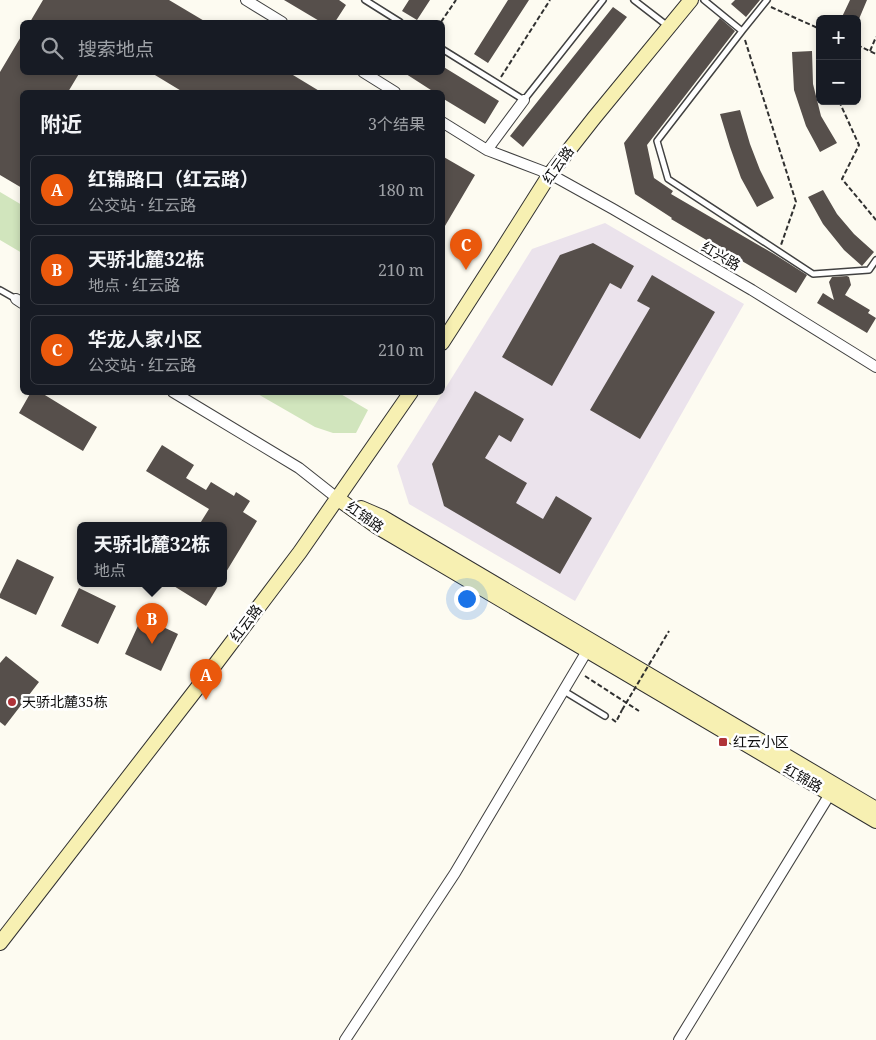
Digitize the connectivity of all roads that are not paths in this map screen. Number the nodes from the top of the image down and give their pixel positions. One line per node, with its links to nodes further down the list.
1 (246, 0): 8 (street)
2 (365, 0): 9 (lane)
3 (603, 0): 15 (lane)
4 (634, 0): 10 (lane)
5 (691, 0): 10 (street, 红云路)
6 (704, 0): 11 (lane)
7 (766, 2): 11 (lane)
8 (279, 20)
9 (397, 20)
10 (669, 27): 18 (street, 红云路)
11 (742, 31): 19 (lane)
12 (445, 51): 15 (lane)
13 (368, 75): 14 (street)
14 (392, 90)
15 (524, 100): 17 (street)
16 (445, 124): 17 (street, 红兴路)
17 (487, 150): 18 (street, 红兴路)
18 (550, 174): 22 (street, 红云路); 23 (street, 红兴路)
19 (876, 260)
20 (0, 290): 21 (lane)
21 (19, 301)
22 (445, 338)
23 (876, 366)
24 (178, 395): 26 (street)
25 (408, 395): 26 (street, 红云路)
26 (338, 498): 27 (street, 红锦路); 31 (street, 红锦路); 33 (street, 红云路)
27 (587, 651): 28 (street); 30 (street, 红锦路)
28 (564, 691): 29 (lane); 34 (street)
29 (605, 716)
30 (830, 794): 32 (street, 红锦路); 35 (street)
31 (876, 809)
32 (876, 821)
33 (0, 943)
34 (345, 1040)
35 (679, 1040)

